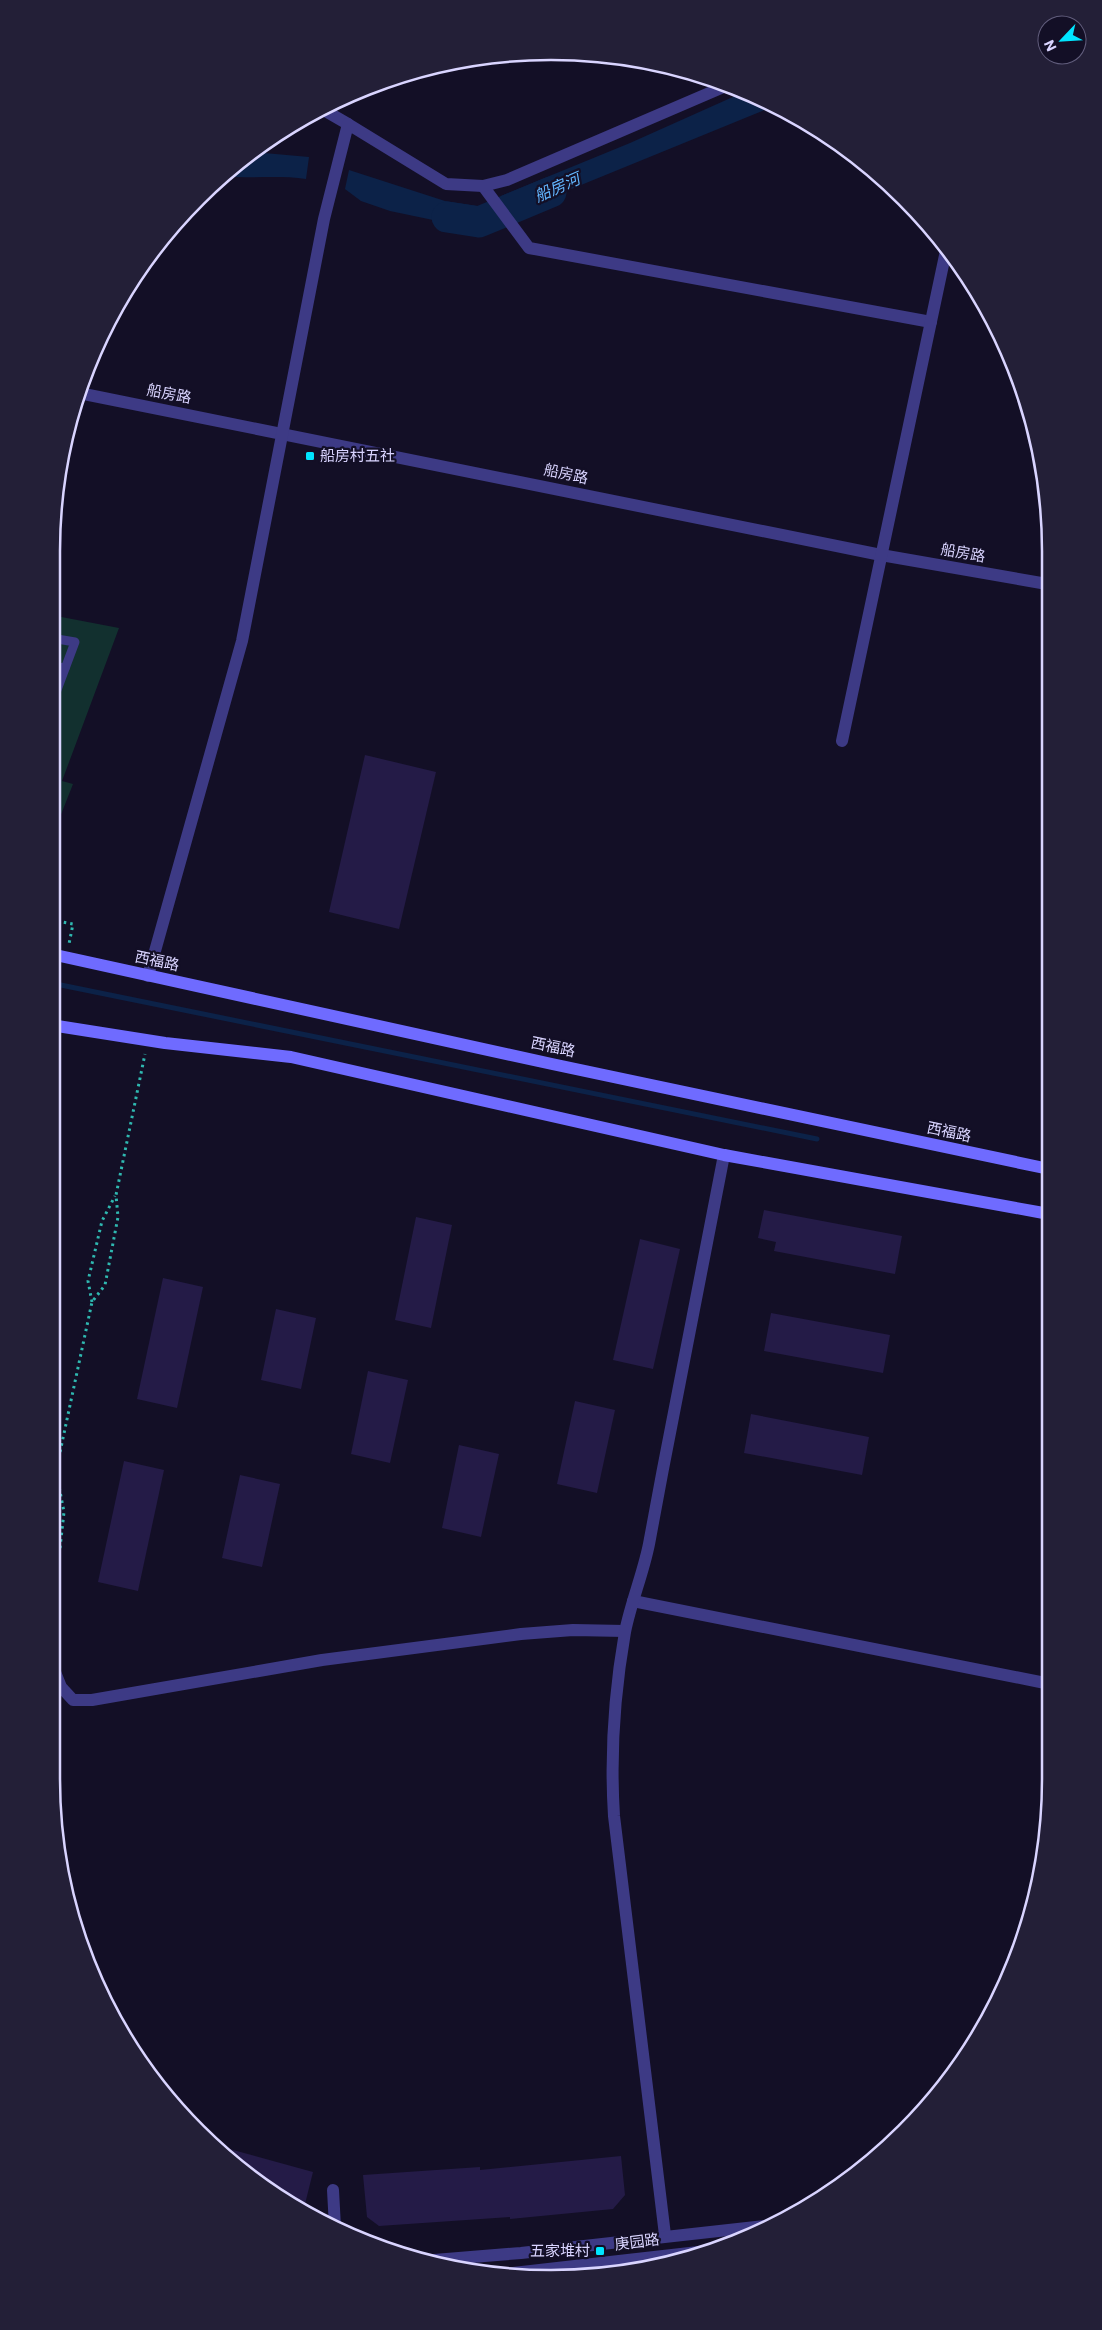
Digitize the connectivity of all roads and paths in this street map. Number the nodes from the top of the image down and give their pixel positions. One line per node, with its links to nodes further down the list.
1 (718, 89): 4 (street)
2 (330, 113): 3 (street)
3 (348, 124): 4 (street); 8 (street)
4 (483, 186): 6 (street)
5 (945, 257): 6 (street)
6 (931, 322): 9 (street)
7 (86, 394): 8 (street, 船房路)
8 (284, 433): 9 (street, 船房路); 19 (street)
9 (882, 555): 10 (street, 船房路); 15 (street)
10 (1042, 583)
11 (60, 640): 13 (lane)
12 (60, 667): 13 (lane)
13 (65, 668): 14 (lane)
14 (60, 682)
15 (842, 741)
16 (60, 922): 18 (path)
17 (60, 956): 18 (main road, 西福路)
18 (66, 957): 19 (main road, 西福路)
19 (148, 976): 23 (main road, 西福路)
20 (60, 1026): 21 (main road)
21 (147, 1041): 22 (main road); 24 (path)
22 (724, 1154): 25 (main road); 30 (street)
23 (1042, 1168)
24 (116, 1195): 26 (path); 26 (path)
25 (1042, 1213)
26 (92, 1302): 27 (path)
27 (60, 1451)
28 (60, 1491): 29 (path)
29 (60, 1548)
30 (633, 1601): 31 (street); 32 (street)
31 (625, 1631): 33 (street); 37 (street)
32 (1042, 1682)
33 (60, 1684)
34 (333, 2190): 35 (street)
35 (335, 2219)
36 (754, 2226): 37 (street)
37 (665, 2235): 39 (street)
38 (669, 2255): 40 (street, 庚园路)
39 (446, 2259)
40 (541, 2270)

